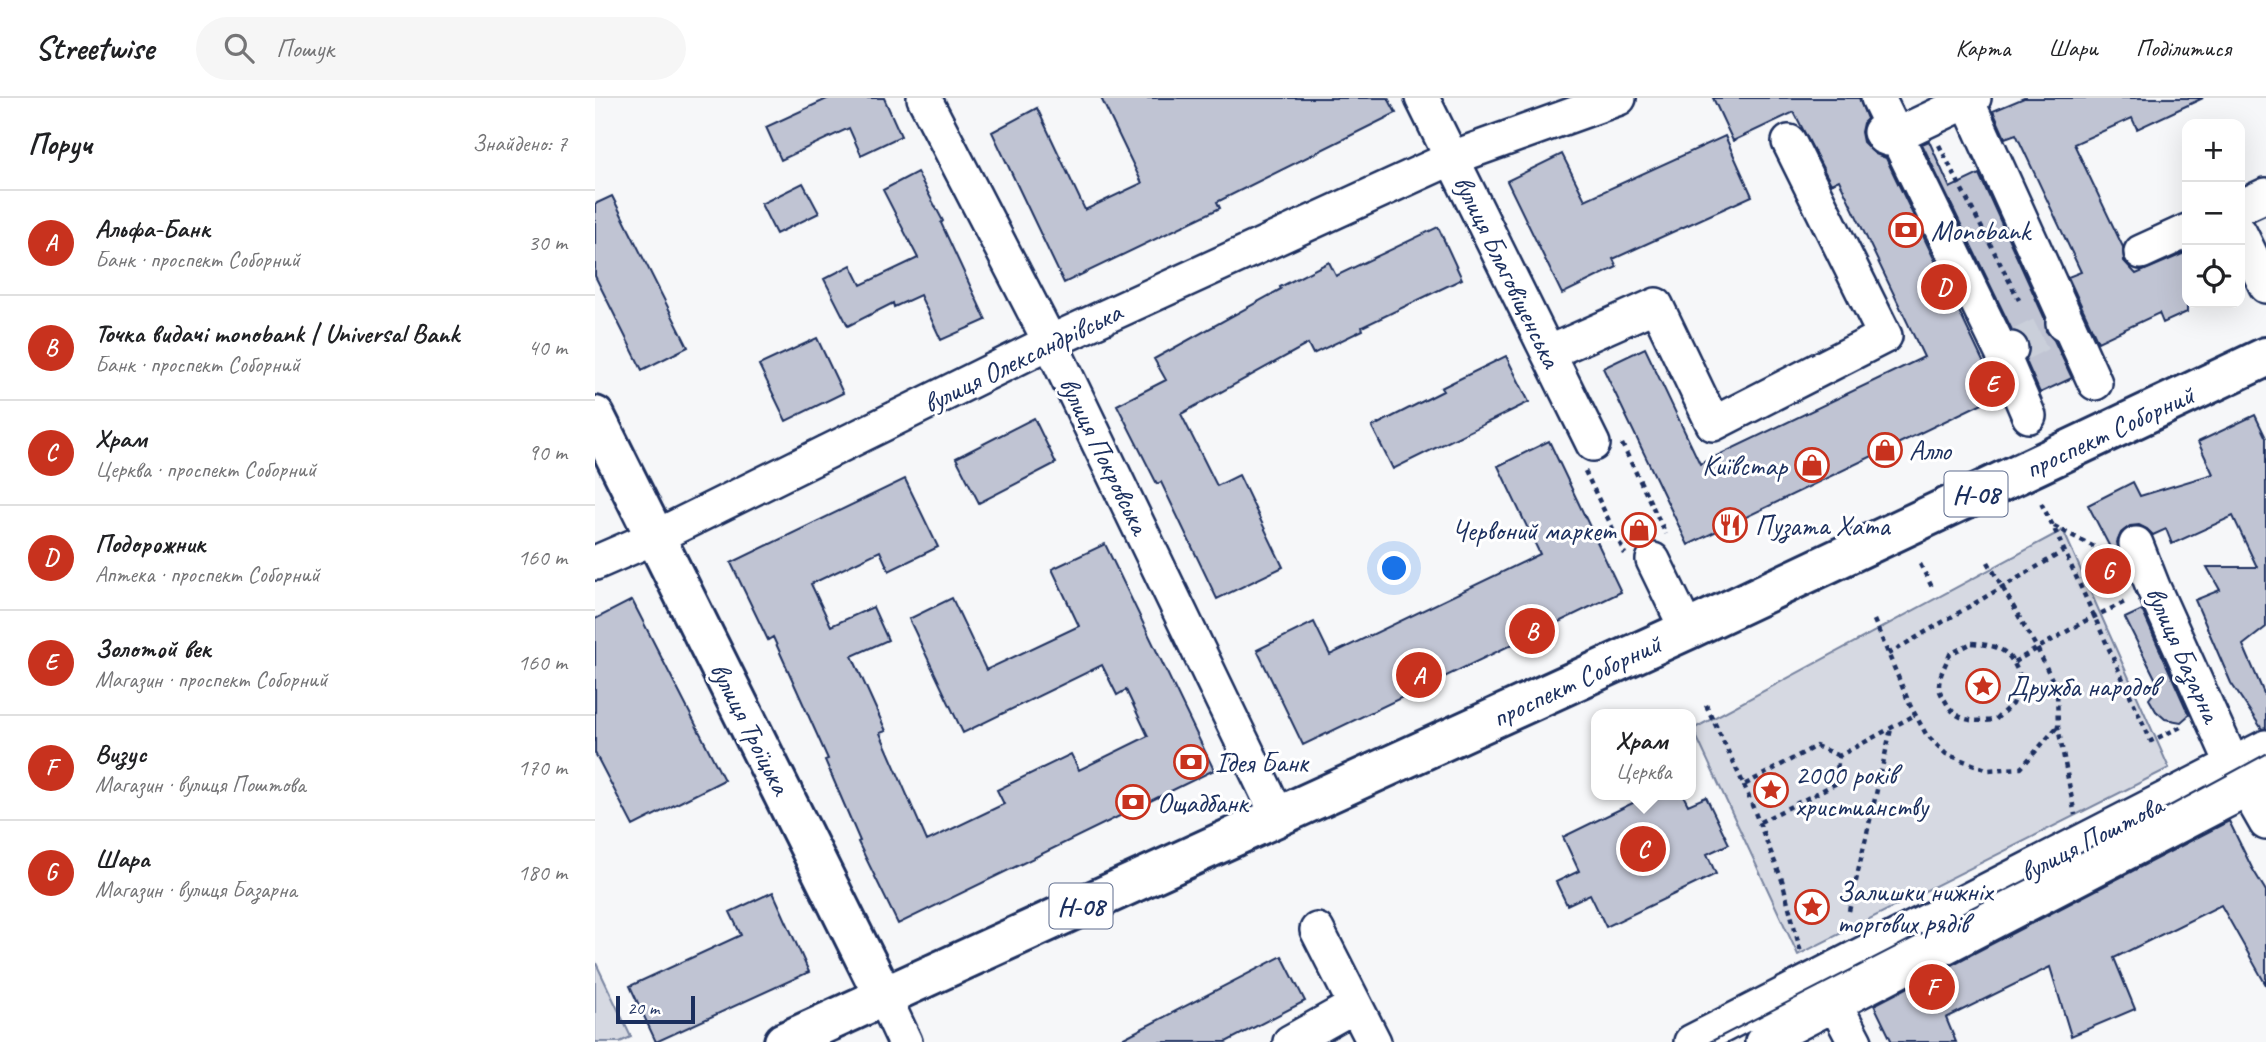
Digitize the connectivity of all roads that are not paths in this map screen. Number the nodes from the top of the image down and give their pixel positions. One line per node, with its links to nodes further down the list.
1 (924, 98): 16 (street, вулиця Покровська)
2 (1422, 98): 9 (street, вулиця Благовіщенська)
3 (1619, 98): 9 (street, вулиця Олександрівська)
4 (1864, 98): 7 (street)
5 (1878, 98): 7 (street)
6 (1969, 99): 7 (street); 19 (street)
7 (1896, 134): 21 (street)
8 (1789, 142): 17 (street)
9 (1452, 158): 16 (street, вулиця Олександрівська); 17 (street, вулиця Благовіщенська)
10 (2266, 195): 11 (street)
11 (2245, 205)
12 (2182, 233): 14 (street)
13 (2245, 243): 15 (street)
14 (2141, 252)
15 (2266, 286)
16 (1050, 342): 23 (street, вулиця Олександрівська); 30 (street, вулиця Покровська)
17 (1548, 353): 22 (street, вулиця Благовіщенська)
18 (2266, 357): 27 (main road, проспект Соборний / Н-08)
19 (2095, 383)
20 (595, 416): 23 (main road, вулиця Троїцька)
21 (2029, 416)
22 (1593, 444)
23 (655, 537): 25 (street, вулиця Олександрівська); 34 (main road, вулиця Троїцька)
24 (1650, 554): 27 (street)
25 (595, 563)
26 (2145, 565): 29 (street, вулиця Базарна)
27 (1687, 630): 30 (main road, проспект Соборний / Н-08)
28 (2266, 747): 29 (street, вулиця Поштова)
29 (2248, 778): 31 (street, вулиця Базарна); 33 (street, вулиця Поштова); 33 (street, вулиця Поштова)
30 (1278, 816): 34 (main road, проспект Соборний / Н-08)
31 (2266, 823)
32 (1317, 930): 35 (street)
33 (1822, 988): 41 (street, вулиця Поштова); 42 (street, вулиця Поштова); 43 (street)
34 (884, 997): 36 (main road, проспект Соборний / Н-08); 37 (main road, проспект Соборний / Н-08); 38 (street, вулиця Троїцька)
35 (1354, 1006): 39 (street); 40 (street)
36 (784, 1042)
37 (793, 1042)
38 (905, 1042)
39 (1290, 1042)
40 (1374, 1042)
41 (1691, 1042)
42 (1762, 1042)
43 (1854, 1042)

